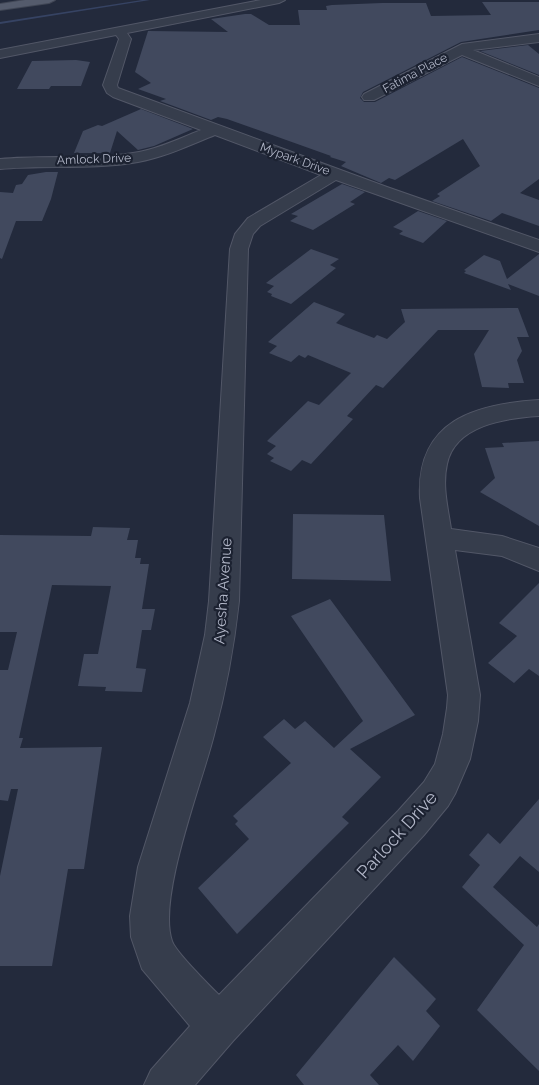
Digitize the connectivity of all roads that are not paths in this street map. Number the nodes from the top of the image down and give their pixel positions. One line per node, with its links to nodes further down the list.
1 (49, 0): 3 (main road)
2 (279, 0): 4 (street)
3 (0, 7)
4 (120, 31): 7 (street); 10 (street, Mypark Drive)
5 (539, 38): 6 (street, Fatima Place)
6 (461, 50): 8 (street); 9 (street, Fatima Place)
7 (0, 54)
8 (539, 82)
9 (369, 97)
10 (213, 130): 11 (street, Amlock Drive); 12 (street, Mypark Drive)
11 (0, 164)
12 (334, 174): 13 (street, Mypark Drive); 17 (street, Ayesha Avenue)
13 (539, 246)
14 (539, 408): 15 (street, Parlock Drive)
15 (438, 539): 16 (street); 17 (street, Parlock Drive)
16 (539, 560)
17 (218, 1026): 18 (street, Parlock Drive)
18 (166, 1085)

